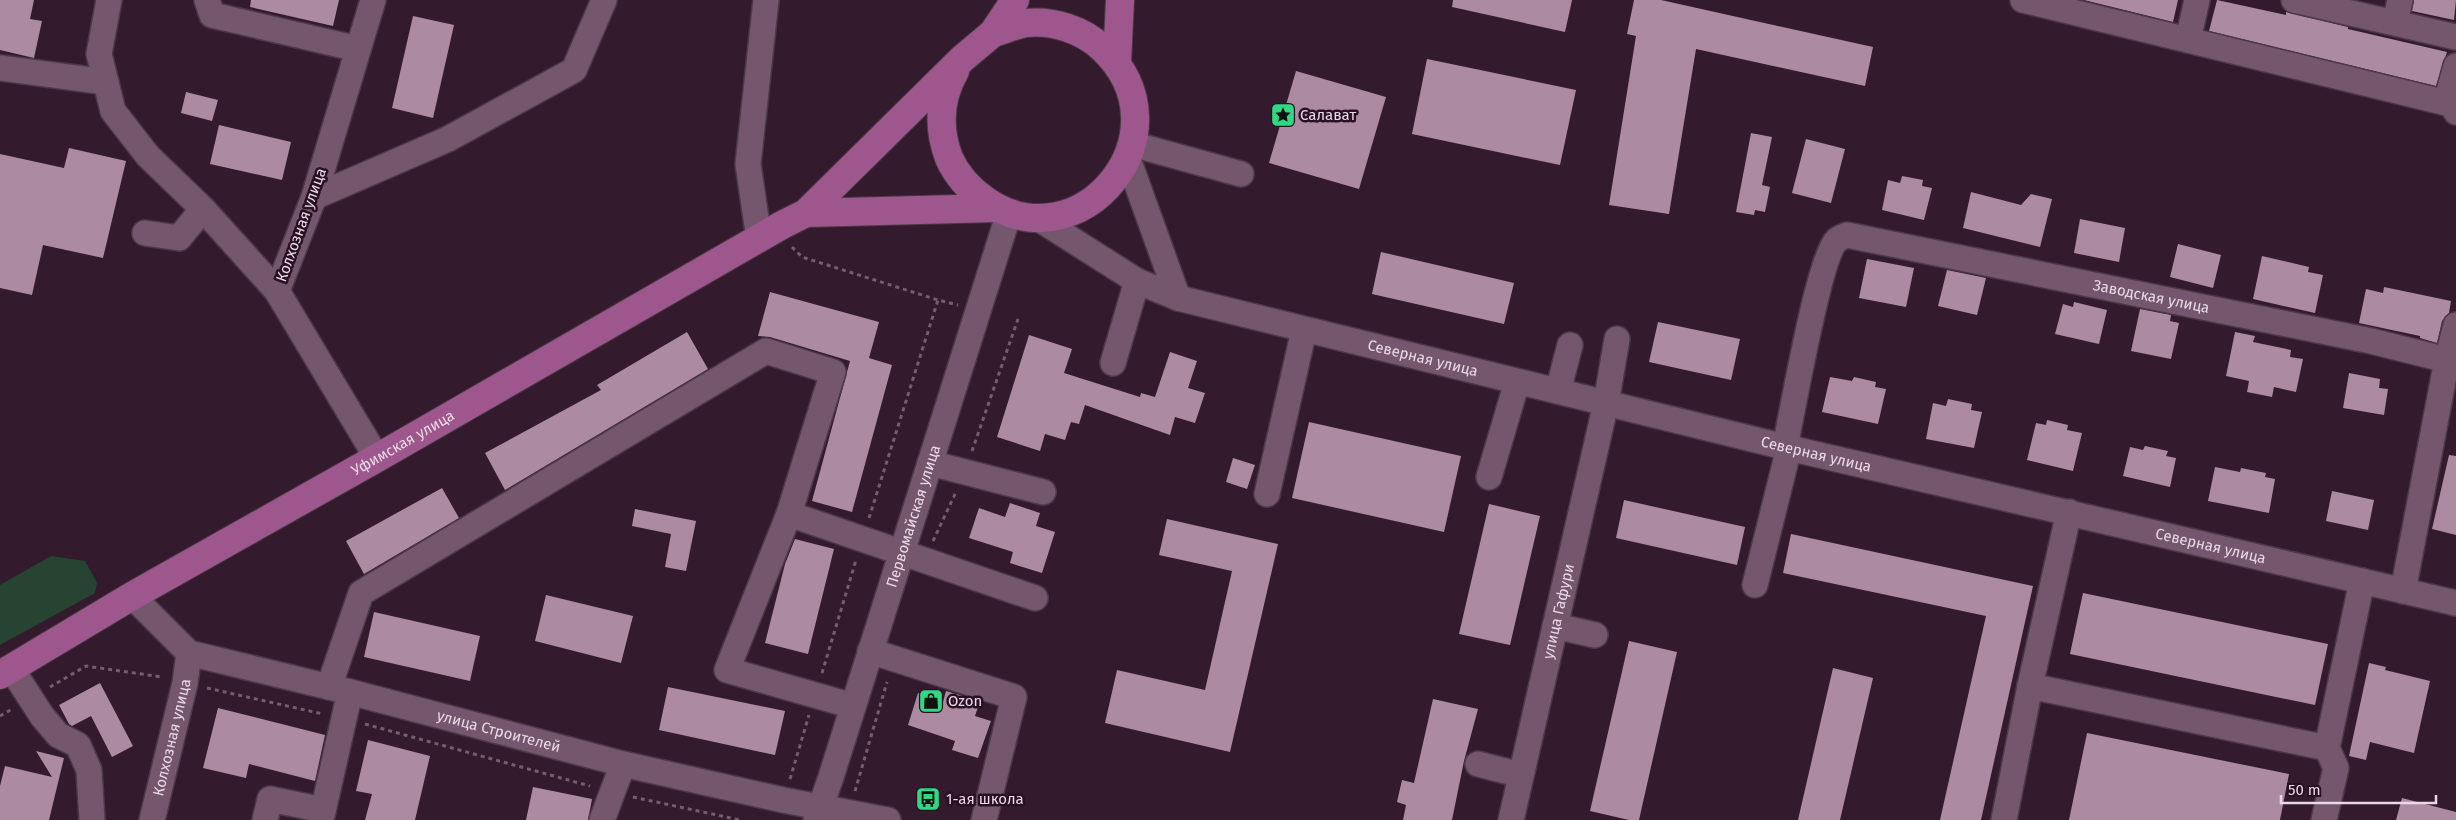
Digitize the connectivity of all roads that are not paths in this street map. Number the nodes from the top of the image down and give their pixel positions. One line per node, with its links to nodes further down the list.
1 (109, 0): 20 (street)
2 (207, 0): 15 (street)
3 (373, 0): 15 (street, Колхозная улица)
4 (604, 0): 24 (street)
5 (766, 0): 30 (street)
6 (1015, 0): 12 (main road)
7 (1120, 0): 17 (main road)
8 (2023, 0): 14 (street)
9 (2197, 0): 14 (street)
10 (2294, 0): 11 (street)
11 (2397, 12): 13 (street)
12 (993, 33): 16 (main road); 17 (main road)
13 (2456, 37)
14 (2188, 40): 21 (street)
15 (358, 49): 24 (street, Колхозная улица)
16 (962, 59): 26 (main road); 27 (main road)
17 (1117, 62): 22 (main road)
18 (2456, 66): 21 (street)
19 (0, 68): 20 (street)
20 (106, 82): 25 (street)
21 (2451, 108)
22 (1130, 152): 23 (street); 28 (main road); 33 (street)
23 (1241, 174)
24 (314, 197): 32 (street, Колхозная улица)
25 (203, 209): 29 (street); 32 (street)
26 (1002, 210): 27 (main road); 28 (main road); 45 (street, Первомайская улица)
27 (806, 214): 30 (main road, Уфимская улица)
28 (1036, 217): 31 (street, Северная улица)
29 (145, 233)
30 (759, 239): 44 (main road, Уфимская улица)
31 (1138, 281): 33 (street, Северная улица); 39 (street)
32 (277, 291): 44 (street, Колхозная улица)
33 (1178, 298): 35 (street, Северная улица)
34 (2456, 325): 38 (street)
35 (1304, 330): 40 (street, Северная улица); 48 (street)
36 (1617, 339): 42 (street, улица Гафури)
37 (1570, 345): 41 (street)
38 (2447, 360): 43 (street, Заводская улица); 54 (street)
39 (1113, 363)
40 (1517, 382): 41 (street, Северная улица); 46 (street)
41 (1558, 391): 42 (street, Северная улица)
42 (1606, 403): 43 (street, Северная улица); 58 (street, улица Гафури)
43 (1787, 447): 49 (street, Северная улица); 53 (street, Заводская улица)
44 (377, 458): 55 (main road, Уфимская улица)
45 (930, 463): 47 (street); 51 (street, Первомайская улица)
46 (1489, 477)
47 (1043, 492)
48 (1267, 494)
49 (2068, 512): 52 (street, Северная улица); 63 (street)
50 (789, 514): 51 (street); 64 (street); 65 (street)
51 (901, 554): 56 (street); 60 (street, Первомайская улица)
52 (2362, 581): 54 (street, Северная улица); 66 (street)
53 (1755, 585)
54 (2403, 591): 57 (street, Северная улица)
55 (132, 596): 61 (street); 62 (main road, Уфимская улица)
56 (1035, 598)
57 (2456, 603)
58 (1555, 626): 59 (street); 69 (street, улица Гафури)
59 (1595, 635)
60 (870, 651): 65 (street, Первомайская улица); 77 (street)
61 (189, 653): 64 (street, улица Строителей); 73 (street, Колхозная улица)
62 (5, 672): 72 (street)
63 (2030, 686): 66 (street); 79 (street)
64 (340, 690): 67 (street, улица Строителей); 71 (street)
65 (853, 706): 70 (street, Первомайская улица)
66 (2327, 748): 80 (street)
67 (623, 764): 70 (street, улица Строителей); 75 (street)
68 (1478, 764): 69 (street)
69 (1521, 775): 78 (street, улица Гафури)
70 (818, 813): 76 (street, улица Строителей)
71 (322, 815): 74 (street)
72 (92, 820)
73 (152, 820)
74 (265, 820)
75 (602, 820)
76 (888, 820)
77 (984, 820)
78 (1511, 820)
79 (2004, 820)
80 (2324, 820)

